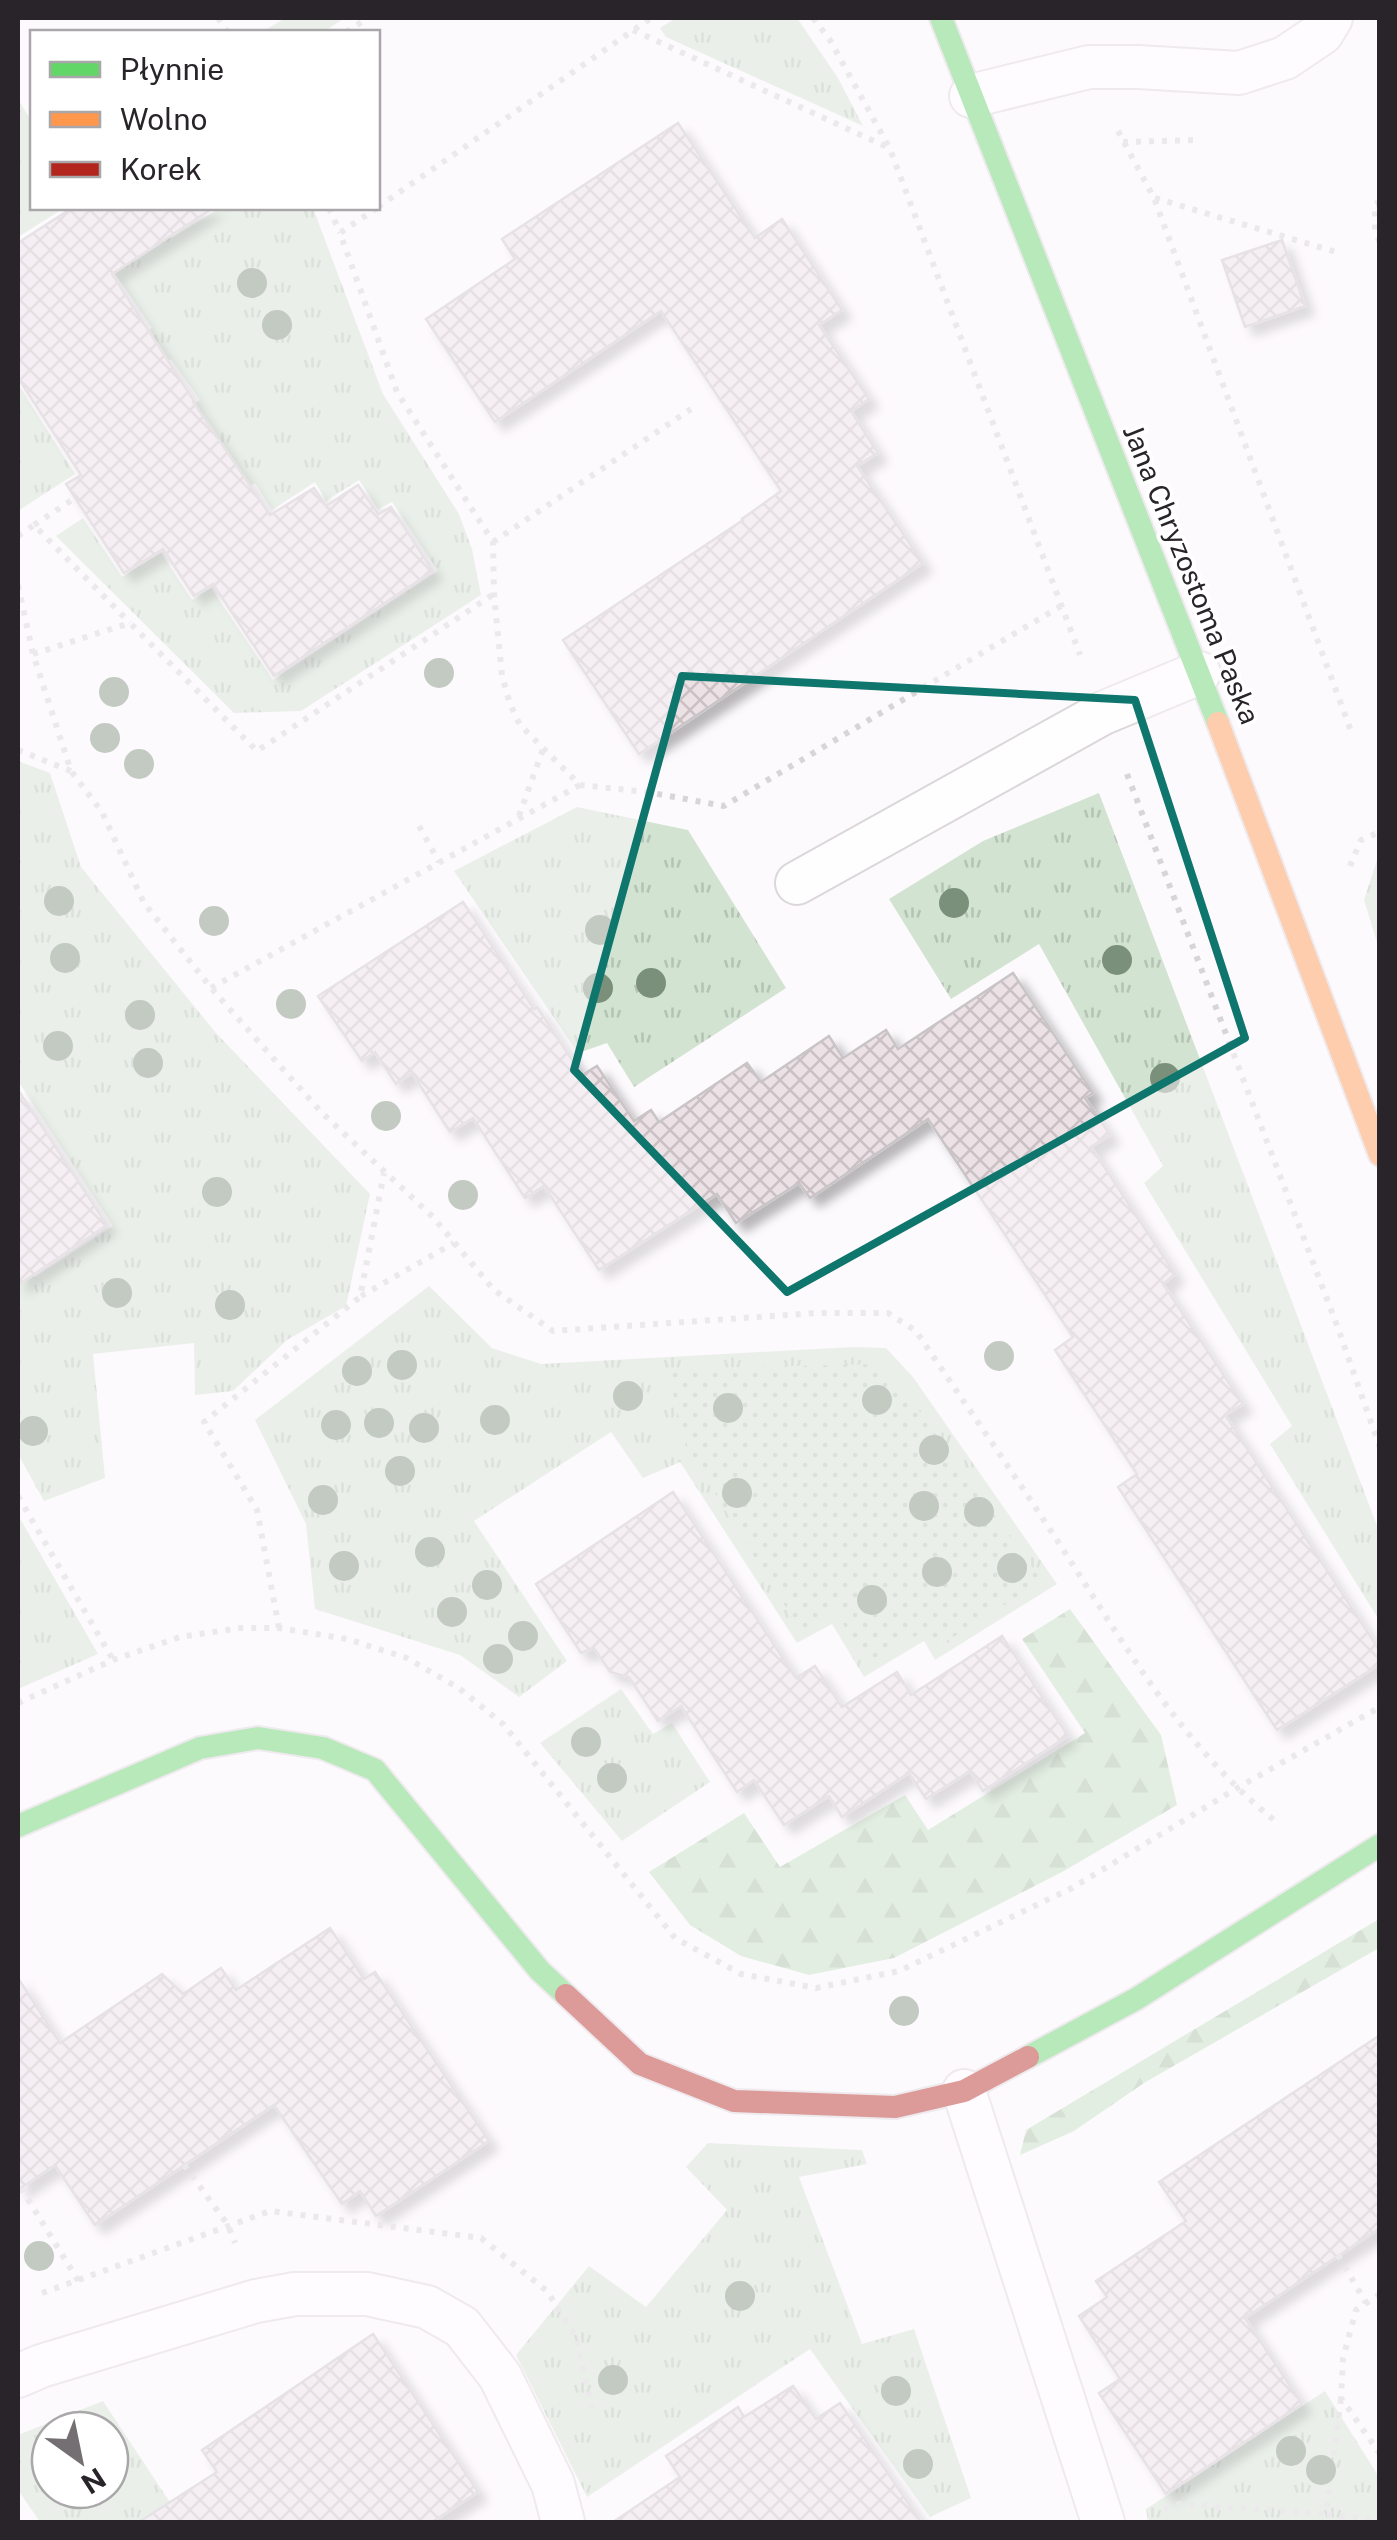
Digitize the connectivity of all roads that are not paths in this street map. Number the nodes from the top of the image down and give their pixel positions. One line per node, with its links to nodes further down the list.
1 (941, 18): 3 (street, Jana Chryzostoma Paska)
2 (1332, 18): 3 (lane)
3 (971, 96): 4 (street, Jana Chryzostoma Paska)
4 (1200, 673): 5 (lane); 6 (street, Jana Chryzostoma Paska)
5 (797, 883)
6 (1380, 1155)
7 (18, 1826): 9 (street)
8 (1380, 1845): 9 (street)
9 (964, 2091): 12 (lane)
10 (18, 2376): 11 (lane)
11 (563, 2522)
12 (1104, 2522)

